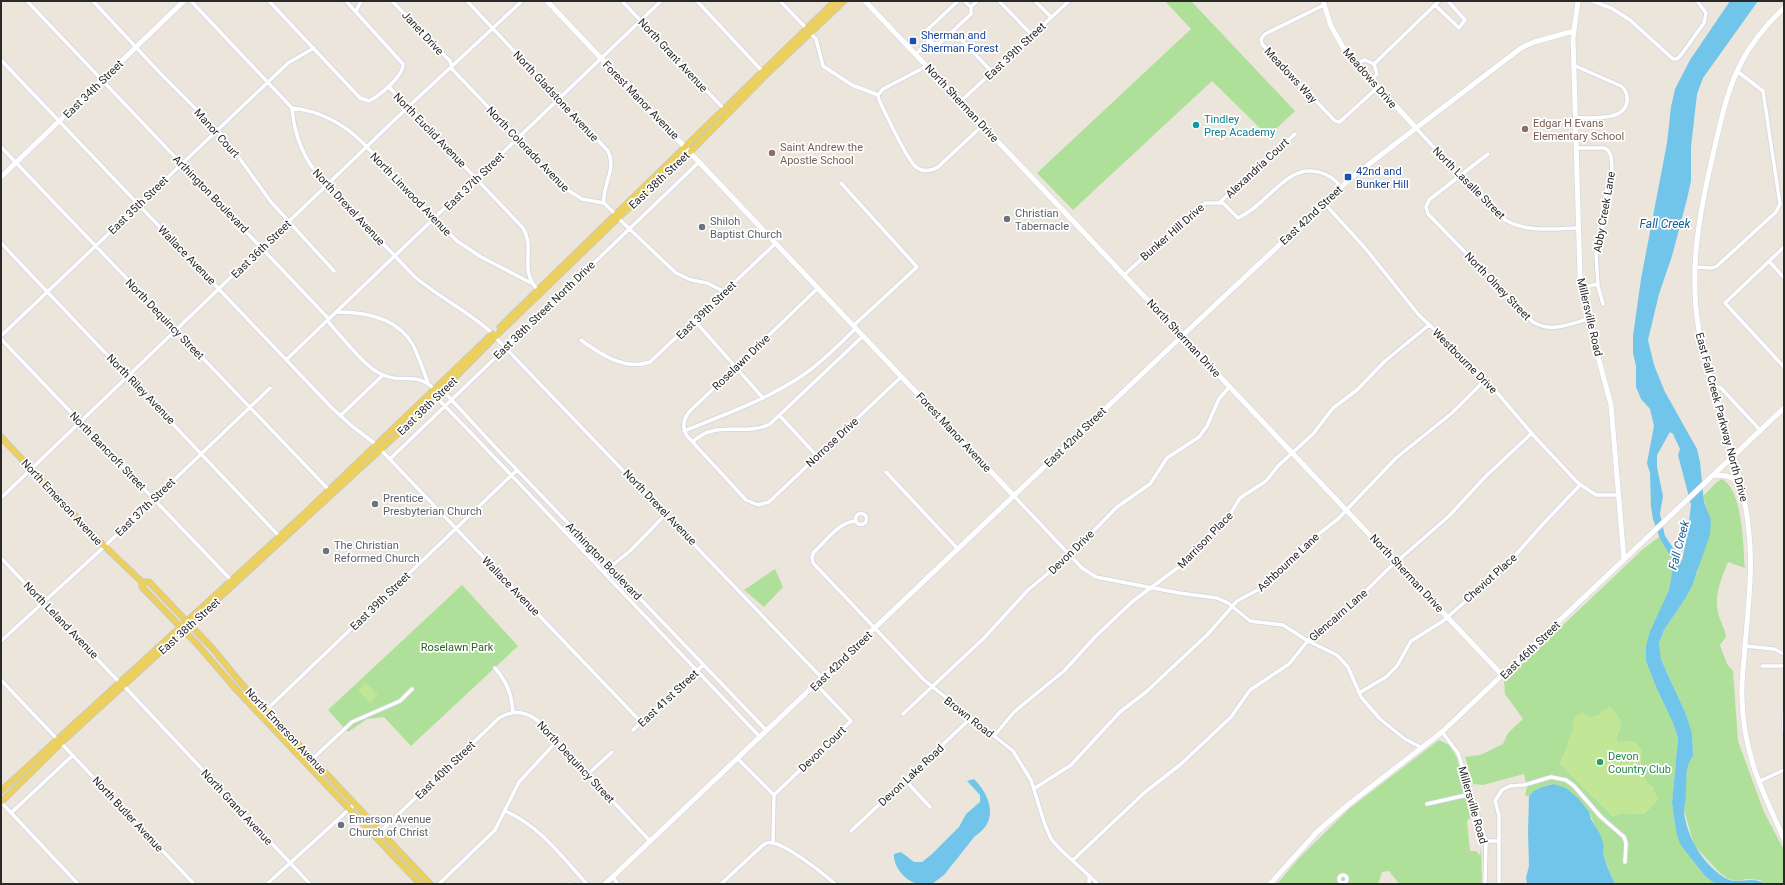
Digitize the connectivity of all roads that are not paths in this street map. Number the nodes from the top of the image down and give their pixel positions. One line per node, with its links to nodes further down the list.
1 (27, 1): 56 (street, Arthington Boulevard)
2 (93, 1): 43 (street, Manor Court)
3 (184, 1): 43 (main road, East 34th Street)
4 (190, 1): 58 (street)
5 (269, 1): 44 (street, North Euclid Avenue)
6 (346, 1): 34 (street)
7 (361, 1): 34 (street)
8 (392, 1): 51 (street, Janet Drive)
9 (467, 1): 37 (street, North Gladstone Avenue)
10 (522, 1): 37 (street, East 36th Street)
11 (547, 1): 46 (main road, Forest Manor Avenue)
12 (622, 1): 36 (street, North Grant Avenue)
13 (661, 1): 36 (street, East 37th Street)
14 (697, 1): 54 (street)
15 (780, 1): 38 (street)
16 (835, 1): 38 (main road, East 38th Street)
17 (844, 1): 38 (main road, East 38th Street)
18 (865, 1): 45 (main road, North Sherman Drive)
19 (958, 1): 42 (street)
20 (964, 1): 32 (street)
21 (977, 1): 32 (street)
22 (999, 1): 41 (street)
23 (1036, 1): 35 (street)
24 (1069, 1): 35 (street, East 39th Street)
25 (1439, 1): 31 (street)
26 (1448, 1): 31 (street)
27 (1578, 1): 40 (main road, Millersville Road)
28 (1592, 1): 29 (street)
29 (1697, 1)
30 (1324, 3): 48 (main road, Meadows Drive); 60 (street, Meadows Way)
31 (1435, 5): 49 (street)
32 (971, 7): 39 (street)
33 (1784, 8): 53 (main road, East Fall Creek Parkway North Drive)
34 (356, 11): 59 (street)
35 (1051, 17): 41 (street, East 39th Street)
36 (640, 21): 46 (street, East 37th Street); 66 (street, North Grant Avenue)
37 (492, 28): 51 (street, East 36th Street); 62 (street, North Gladstone Avenue)
38 (809, 31): 54 (main road, East 38th Street); 61 (street); 77 (main road, East 38th Street)
39 (953, 31): 42 (street); 55 (street)
40 (1574, 31): 50 (main road, Millersville Road); 70 (main road, East 42nd Street)
41 (1032, 35): 55 (street, East 39th Street)
42 (929, 41): 45 (street)
43 (136, 48): 56 (main road, East 34th Street); 71 (street, Manor Court)
44 (314, 48): 58 (street, East 35th Street); 59 (street, North Euclid Avenue)
45 (916, 54): 52 (main road, North Sherman Drive)
46 (601, 59): 62 (street, East 37th Street); 77 (main road, Forest Manor Avenue)
47 (1, 60): 68 (street, Wallace Avenue)
48 (1356, 64): 49 (street); 57 (main road, Meadows Drive)
49 (1374, 64): 57 (street)
50 (1573, 65): 67 (main road, Millersville Road); 67 (street)
51 (451, 66): 64 (street, East 36th Street); 73 (street, North Colorado Avenue)
52 (927, 66): 61 (street); 63 (main road, North Sherman Drive)
53 (1737, 71): 92 (street); 105 (main road, East Fall Creek Parkway North Drive)
54 (763, 72): 66 (main road, East 38th Street)
55 (992, 72): 63 (street, East 39th Street)
56 (102, 80): 68 (main road, East 34th Street); 81 (street, Arthington Boulevard)
57 (1372, 80): 60 (main road, Meadows Drive)
58 (268, 82): 65 (street); 71 (street, East 35th Street)
59 (389, 87): 64 (street, North Euclid Avenue)
60 (1378, 87): 70 (main road, Meadows Drive)
61 (878, 95): 69 (street)
62 (559, 99): 73 (street, East 37th Street); 90 (street, North Gladstone Avenue)
63 (961, 102): 69 (main road, North Sherman Drive)
64 (408, 107): 75 (street, East 36th Street); 84 (street, North Euclid Avenue)
65 (292, 108): 75 (street, North Linwood Avenue); 86 (street, North Drexel Avenue)
66 (725, 110): 77 (main road, East 38th Street)
67 (1575, 118): 76 (main road, Millersville Road)
68 (59, 121): 80 (main road, East 34th Street); 89 (street, Wallace Avenue)
69 (983, 125): 107 (main road, North Sherman Drive)
70 (1416, 128): 82 (street, North Lasalle Street); 87 (main road, East 42nd Street)
71 (218, 130): 81 (street, East 35th Street); 95 (street, Manor Court)
72 (1295, 134): 88 (street, Alexandria Court)
73 (518, 138): 84 (street, East 37th Street); 90 (street, North Colorado Avenue)
74 (1, 147): 80 (street, North Dequincy Street)
75 (367, 147): 86 (street, East 36th Street); 94 (street, North Linwood Avenue)
76 (1576, 148): 96 (main road, Millersville Road); 110 (street, Abby Creek Lane)
77 (688, 150): 79 (main road, Forest Manor Avenue); 93 (main road, East 38th Street)
78 (1488, 154): 82 (street)
79 (699, 162): 97 (street, East 38th Street North Drive); 99 (main road, Forest Manor Avenue)
80 (16, 163): 83 (main road, East 34th Street); 100 (street, North Dequincy Street)
81 (182, 164): 89 (street, East 35th Street); 102 (street, Arthington Boulevard)
82 (1460, 176): 96 (street, North Lasalle Street); 119 (street, North Olney Street)
83 (1, 177)
84 (476, 178): 94 (street, East 37th Street); 109 (street, North Euclid Avenue)
85 (841, 183): 123 (street)
86 (327, 185): 95 (street, East 36th Street); 103 (street, North Drexel Avenue)
87 (1341, 187): 88 (street, Bunker Hill Drive); 91 (main road, East 42nd Street)
88 (1220, 202): 107 (street, Bunker Hill Drive)
89 (138, 204): 100 (street, East 35th Street); 113 (street, Wallace Avenue)
90 (604, 204): 93 (street, North Colorado Avenue)
91 (1324, 204): 122 (street, Westbourne Drive); 128 (main road, East 42nd Street)
92 (1782, 205): 105 (street)
93 (617, 216): 97 (street, North Colorado Avenue); 114 (main road, East 38th Street); 125 (main road, East 38th Street)
94 (434, 218): 103 (street, East 37th Street); 109 (street, North Linwood Avenue)
95 (289, 223): 102 (street, East 36th Street); 106 (street, Manor Court)
96 (1577, 228): 112 (main road, Millersville Road)
97 (629, 229): 116 (street, North Colorado Avenue); 131 (street, East 38th Street North Drive)
98 (1, 243): 115 (street, North Riley Avenue)
99 (776, 243): 111 (main road, Forest Manor Avenue); 116 (street, East 39th Street)
100 (95, 246): 115 (street, East 35th Street); 124 (street, North Dequincy Street)
101 (1784, 247): 104 (street)
102 (262, 248): 113 (street, East 36th Street); 120 (street, Arthington Boulevard)
103 (395, 256): 118 (street, East 37th Street); 125 (street, North Drexel Avenue)
104 (1769, 261): 108 (street); 133 (street)
105 (1694, 267): 140 (main road, East Fall Creek Parkway North Drive)
106 (334, 271)
107 (1124, 275): 128 (main road, North Sherman Drive)
108 (1784, 278)
109 (531, 283): 114 (street)
110 (1598, 284): 112 (street); 117 (street, Abby Creek Lane)
111 (818, 288): 123 (main road, Forest Manor Avenue); 134 (street, Roselawn Drive)
112 (1581, 288): 119 (main road, Millersville Road)
113 (219, 290): 124 (street, East 36th Street); 132 (street, Wallace Avenue)
114 (538, 290): 125 (main road, East 38th Street)
115 (47, 292): 126 (street, East 35th Street); 136 (street, North Riley Avenue)
116 (725, 292): 121 (street, East 39th Street)
117 (1602, 304)
118 (337, 312): 120 (street, East 37th Street); 139 (street)
119 (1588, 319): 172 (main road, Millersville Road)
120 (329, 320): 132 (street, East 37th Street); 135 (street, Arthington Boulevard)
121 (695, 321): 130 (street, East 39th Street); 134 (street)
122 (1429, 325): 138 (street, Westbourne Drive); 158 (street, Marrison Place)
123 (855, 327): 127 (main road, Forest Manor Avenue); 144 (street)
124 (176, 331): 136 (street, East 36th Street); 147 (street, North Dequincy Street)
125 (494, 335): 131 (street, North Drexel Avenue); 143 (main road, East 38th Street)
126 (1, 336)
127 (863, 336): 137 (main road, Forest Manor Avenue); 150 (street)
128 (1182, 336): 141 (main road, North Sherman Drive); 171 (main road, East 42nd Street)
129 (1, 339): 151 (street, North Bancroft Street)
130 (581, 340)
131 (506, 347): 145 (street, East 38th Street North Drive); 176 (street, North Drexel Avenue)
132 (286, 360): 149 (street, Wallace Avenue)
133 (1784, 367)
134 (735, 368): 144 (street); 153 (street, Roselawn Drive)
135 (383, 375): 139 (street, Arthington Boulevard); 149 (street)
136 (129, 377): 151 (street, East 36th Street); 159 (street, North Riley Avenue)
137 (901, 377): 160 (street, Norrose Drive); 171 (main road, Forest Manor Avenue)
138 (1486, 379): 154 (street, Westbourne Drive); 175 (street, Ashbourne Lane)
139 (428, 383): 143 (street, Arthington Boulevard)
140 (1712, 385): 152 (street); 161 (main road, East Fall Creek Parkway North Drive)
141 (1230, 386): 158 (main road, North Sherman Drive); 182 (street, Devon Drive)
142 (270, 388): 147 (street, East 37th Street)
143 (438, 392): 145 (street, Arthington Boulevard); 146 (street, Arthington Boulevard); 157 (main road, East 38th Street)
144 (763, 398): 153 (street)
145 (451, 400): 146 (street, East 38th Street North Drive); 164 (street, Arthington Boulevard)
146 (445, 407): 162 (street, East 38th Street North Drive); 166 (street, Arthington Boulevard)
147 (250, 408): 159 (street, East 37th Street); 170 (street, North Dequincy Street)
148 (1784, 408): 152 (main road, East 46th Street)
149 (340, 416): 157 (street, Wallace Avenue)
150 (780, 416): 156 (street); 160 (street)
151 (81, 423): 163 (street, East 36th Street); 174 (street, North Bancroft Street)
152 (1760, 430): 161 (main road, East 46th Street)
153 (684, 431): 156 (street)
154 (1532, 433): 169 (street, Westbourne Drive); 185 (street, Glencairn Lane)
155 (1, 437): 163 (main road, North Emerson Avenue)
156 (693, 442): 160 (street, Norrose Drive)
157 (379, 447): 162 (street, Wallace Avenue); 170 (main road, East 38th Street); 194 (main road, East 38th Street)
158 (1292, 452): 175 (main road, North Sherman Drive); 190 (street, Marrison Place)
159 (201, 453): 174 (street, East 37th Street); 179 (street, North Riley Avenue)
160 (817, 456)
161 (1734, 456): 167 (main road, East 46th Street); 168 (main road, East Fall Creek Parkway North Drive)
162 (390, 459): 178 (street, Wallace Avenue)
163 (32, 470): 173 (street, East 36th Street); 180 (main road, North Emerson Avenue)
164 (517, 470): 166 (street, East 39th Street); 186 (street, Arthington Boulevard)
165 (886, 472): 181 (street)
166 (511, 475): 178 (street, East 39th Street); 187 (street, Arthington Boulevard)
167 (1714, 475): 168 (main road); 184 (main road, East 46th Street)
168 (1741, 482): 199 (main road, East Fall Creek Parkway North Drive)
169 (1580, 485): 172 (street, Westbourne Drive); 193 (street, Cheviot Place)
170 (329, 490): 179 (main road, East 38th Street)
171 (1014, 496): 181 (main road, East 42nd Street); 182 (street, Forest Manor Avenue)
172 (1619, 496): 184 (main road, Millersville Road)
173 (1, 498)
174 (153, 498): 180 (street, East 37th Street); 188 (street, North Bancroft Street)
175 (1346, 509): 185 (main road, North Sherman Drive); 192 (street, Ashbourne Lane)
176 (666, 514): 186 (street); 207 (street, North Drexel Avenue)
177 (856, 522): 196 (street, Brown Road)
178 (456, 528): 214 (street, East 39th Street); 220 (street, Wallace Avenue)
179 (279, 536): 188 (main road, East 38th Street)
180 (104, 547): 189 (main road, North Emerson Avenue); 191 (street, East 37th Street)
181 (958, 549): 196 (main road, East 42nd Street)
182 (1070, 555): 190 (street, Forest Manor Avenue); 211 (street, Devon Drive)
183 (1, 558): 191 (street, North Leland Avenue)
184 (1624, 560): 206 (main road, East 46th Street)
185 (1396, 561): 193 (main road, North Sherman Drive); 198 (street, Glencairn Lane)
186 (610, 567): 187 (street); 201 (street, Arthington Boulevard)
187 (604, 572): 205 (street, Arthington Boulevard)
188 (231, 580): 194 (main road, East 38th Street)
189 (142, 582): 194 (main road, North Emerson Avenue); 195 (main road, North Emerson Avenue)
190 (1150, 588): 192 (street, Forest Manor Avenue); 226 (street, Marrison Place)
191 (44, 602): 197 (street, East 37th Street); 209 (street, North Leland Avenue)
192 (1232, 607): 198 (street, Forest Manor Avenue); 240 (street, Ashbourne Lane)
193 (1448, 616): 206 (main road, North Sherman Drive); 213 (street, Cheviot Place)
194 (189, 623): 195 (main road, East 38th Street); 214 (main road, North Emerson Avenue)
195 (182, 628): 209 (main road, East 38th Street); 218 (main road, North Emerson Avenue)
196 (875, 629): 207 (main road, East 42nd Street); 211 (street, Brown Road)
197 (1, 641)
198 (1308, 641): 213 (street, Forest Manor Avenue); 258 (street, Glencairn Lane)
199 (1745, 646): 200 (street); 239 (main road, East Fall Creek Parkway North Drive)
200 (1784, 654)
201 (703, 665): 205 (street, East 41st Street); 223 (street, Arthington Boulevard)
202 (1762, 666): 203 (street)
203 (1784, 666)
204 (495, 668): 215 (street)
205 (698, 670): 220 (street, East 41st Street); 227 (street, Arthington Boulevard)
206 (1503, 676): 224 (main road, East 46th Street)
207 (823, 679): 210 (main road, East 42nd Street)
208 (1, 680): 228 (street, North Butler Avenue)
209 (122, 684): 221 (street, North Leland Avenue); 228 (main road, East 38th Street)
210 (816, 684): 223 (main road, East 42nd Street); 243 (street, Devon Court)
211 (932, 687): 217 (street, Devon Drive); 219 (street, Brown Road)
212 (412, 688): 234 (street)
213 (1359, 693): 230 (street, Forest Manor Avenue)
214 (266, 710): 218 (street, East 39th Street); 234 (main road, North Emerson Avenue)
215 (513, 713): 229 (street, North Dequincy Street); 251 (street, East 40th Street)
216 (1784, 713): 225 (street)
217 (903, 714)
218 (261, 715): 235 (main road, North Emerson Avenue)
219 (971, 718): 226 (street, Brown Road); 238 (street, Devon Lake Road)
220 (641, 722): 222 (street, East 41st Street)
221 (164, 730): 260 (street, North Grand Avenue)
222 (632, 730)
223 (767, 731): 227 (main road, East 42nd Street)
224 (1442, 732): 230 (main road, East 46th Street); 242 (street, Millersville Road)
225 (1784, 733)
226 (994, 736): 240 (street, Brown Road)
227 (760, 737): 233 (main road, East 42nd Street)
228 (60, 741): 232 (street, North Butler Avenue); 241 (main road, East 38th Street); 244 (main road, East 38th Street)
229 (557, 741): 237 (street, North Dequincy Street); 249 (street)
230 (1423, 748): 279 (main road, East 46th Street)
231 (612, 752): 237 (street)
232 (73, 755): 250 (street); 264 (street, North Butler Avenue)
233 (737, 758): 243 (street); 254 (main road, East 42nd Street)
234 (312, 759): 235 (street); 245 (main road, North Emerson Avenue)
235 (307, 764): 248 (main road, North Emerson Avenue)
236 (1784, 770): 239 (street)
237 (588, 774): 254 (street, North Dequincy Street)
238 (905, 780): 247 (street); 252 (street, Devon Lake Road)
239 (1758, 782): 253 (main road, East Fall Creek Parkway North Drive)
240 (1035, 788): 258 (street, Brown Road)
241 (1, 791)
242 (1471, 794): 246 (street); 255 (street, Millersville Road)
243 (774, 795): 257 (street)
244 (1, 802): 250 (street)
245 (355, 804): 248 (street); 251 (main road, North Emerson Avenue)
246 (1426, 804)
247 (930, 807)
248 (350, 809): 260 (street); 267 (main road, North Emerson Avenue)
249 (505, 811): 269 (street); 272 (street)
250 (11, 813): 263 (street)
251 (381, 831): 268 (main road, North Emerson Avenue)
252 (851, 832)
253 (1784, 839)
254 (650, 841): 262 (main road, East 42nd Street)
255 (1486, 841): 256 (street); 280 (street, Millersville Road)
256 (1499, 841): 259 (street); 281 (street)
257 (773, 843): 275 (street); 276 (street)
258 (1073, 860): 261 (street, Brown Road)
259 (1625, 862)
260 (290, 863): 265 (street); 266 (street, North Grand Avenue)
261 (1089, 874): 277 (street); 278 (street, Brown Road)
262 (613, 877): 273 (main road, East 42nd Street); 274 (street)
263 (77, 884)
264 (194, 884)
265 (267, 884)
266 (310, 884)
267 (420, 884)
268 (430, 884)
269 (439, 884)
270 (568, 884): 271 (street)
271 (572, 884)
272 (587, 884)
273 (606, 884)
274 (618, 884)
275 (721, 884)
276 (835, 884)
277 (1089, 884)
278 (1098, 884)
279 (1270, 884)
280 (1485, 884)
281 (1500, 884)

